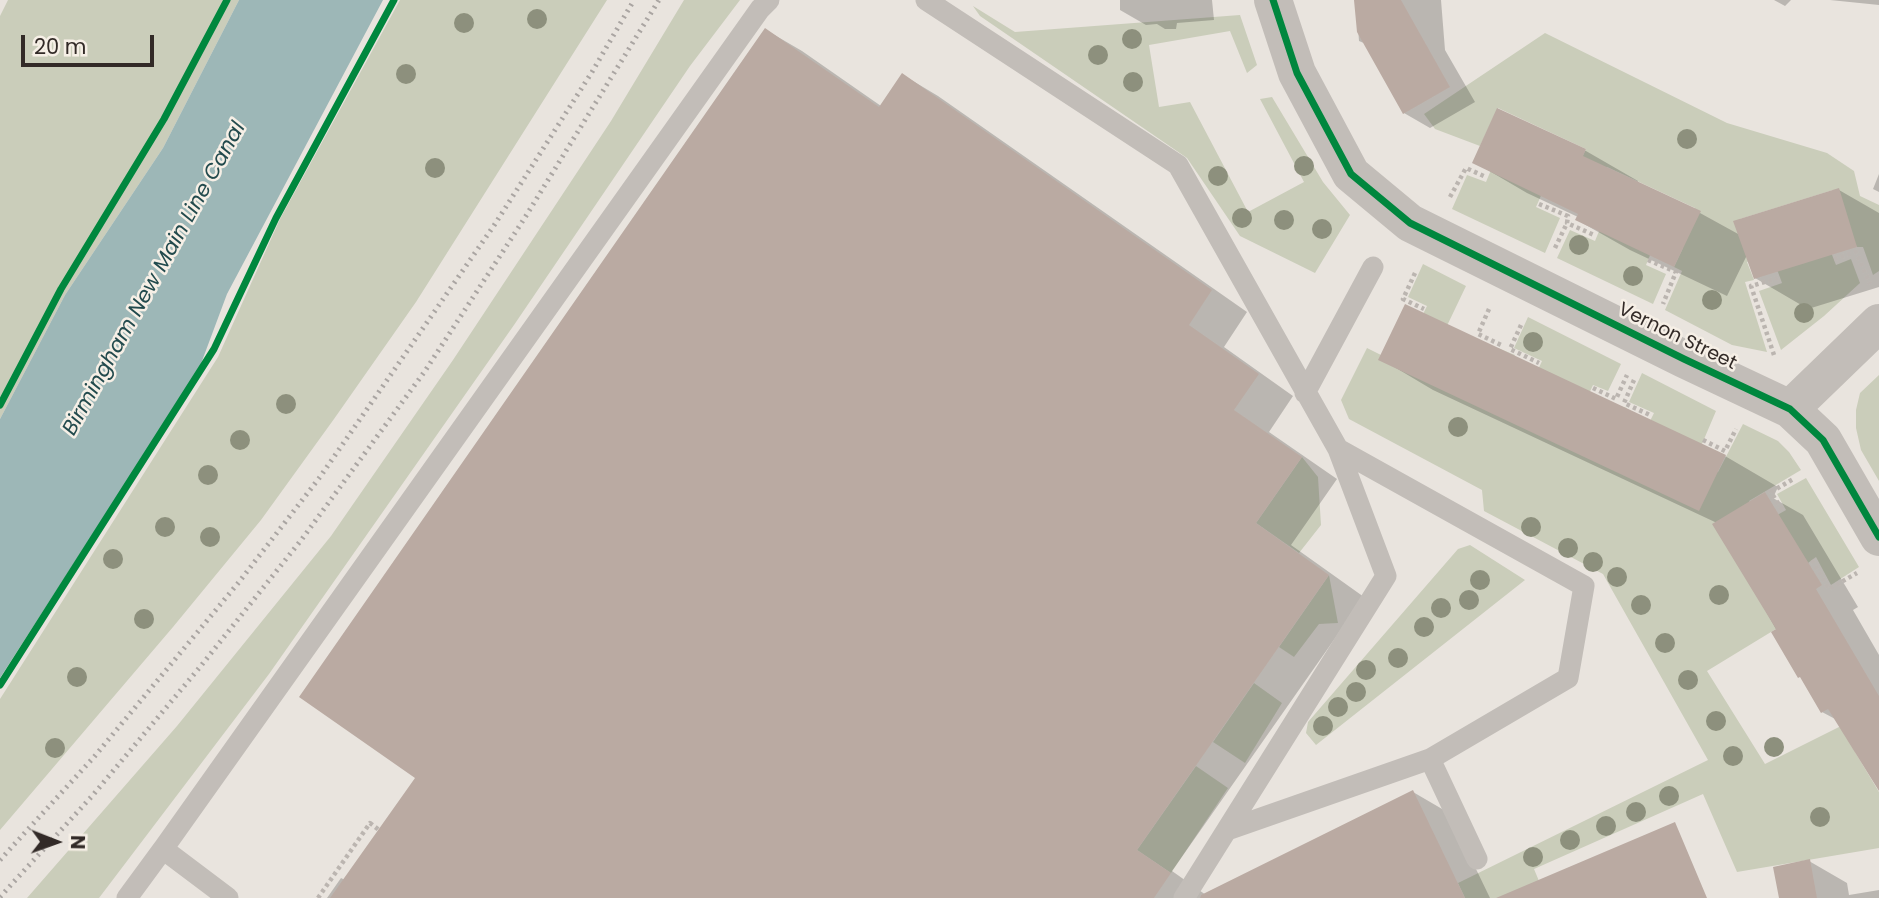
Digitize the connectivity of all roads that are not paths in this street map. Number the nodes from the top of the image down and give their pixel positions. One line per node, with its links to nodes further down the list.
1 (769, 0): 12 (lane)
2 (926, 0): 6 (lane)
3 (1273, 0): 7 (street, Vernon Street)
4 (1373, 267): 6 (lane)
5 (1875, 305): 7 (street)
6 (1305, 393): 8 (lane)
7 (1790, 409): 9 (street, Vernon Street)
8 (1338, 449): 10 (lane); 11 (lane)
9 (1873, 552)
10 (1430, 759): 11 (lane); 13 (lane)
11 (1227, 830): 17 (lane)
12 (163, 849): 14 (lane); 15 (lane)
13 (1477, 859)
14 (206, 891): 16 (lane)
15 (127, 898)
16 (228, 898)
17 (1184, 898)

